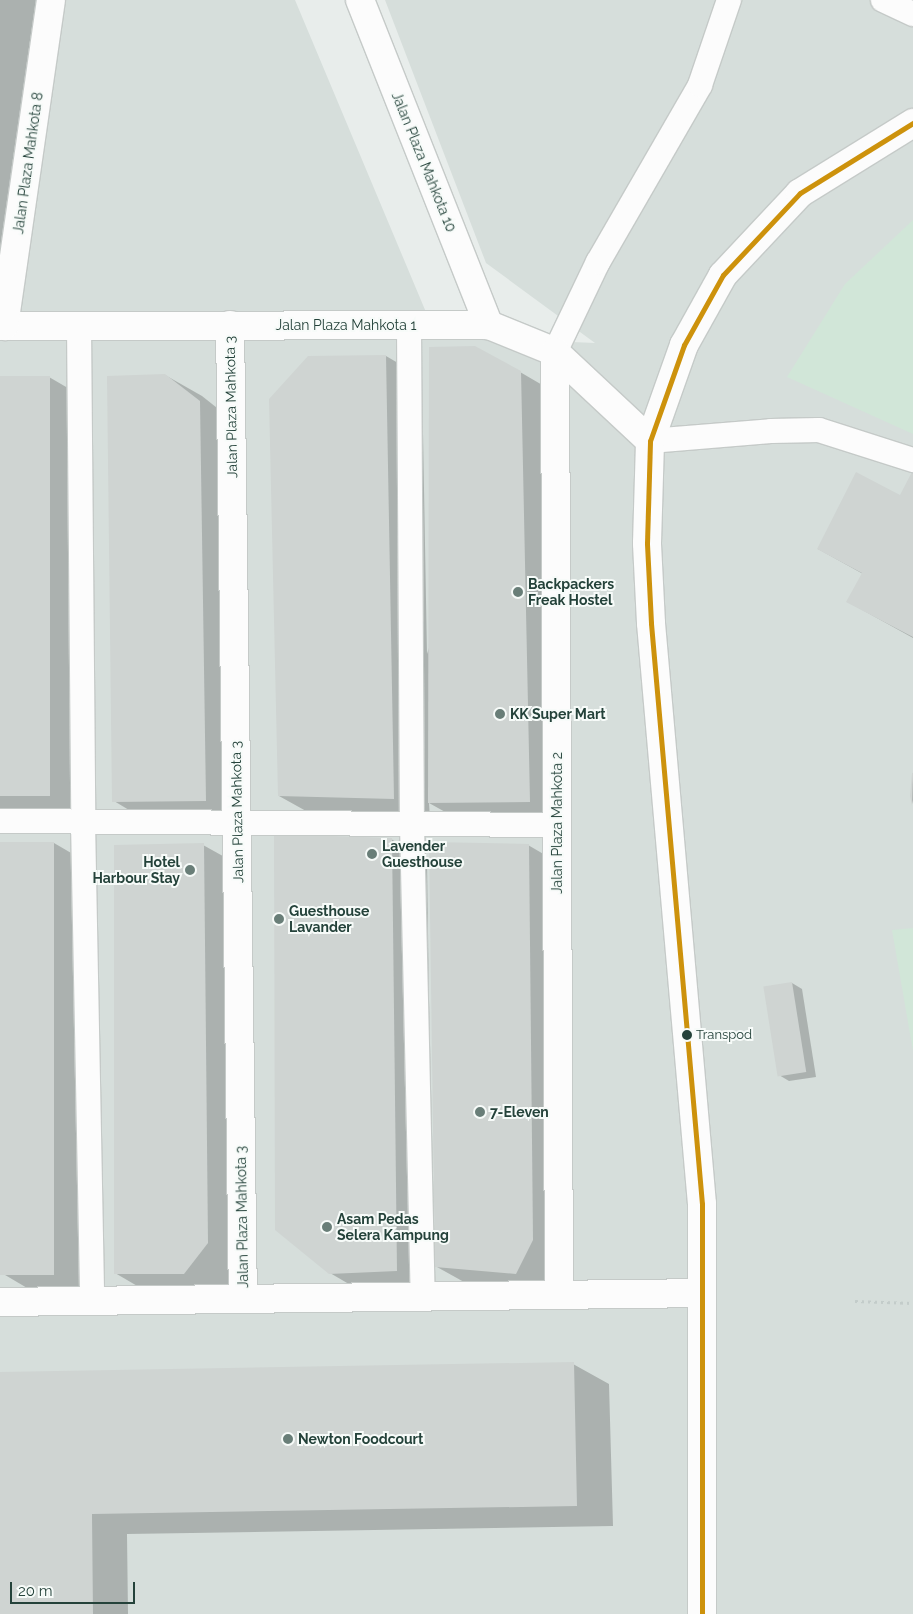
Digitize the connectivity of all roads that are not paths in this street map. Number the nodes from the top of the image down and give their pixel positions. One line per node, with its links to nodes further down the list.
1 (51, 0): 11 (street, Jalan Plaza Mahkota 8)
2 (360, 0): 8 (street, Jalan Plaza Mahkota 10)
3 (729, 0): 12 (lane)
4 (883, 0): 5 (lane)
5 (913, 14)
6 (913, 123): 13 (street)
7 (409, 324): 8 (street, Jalan Plaza Mahkota 1); 10 (street, Jalan Plaza Mahkota 1); 18 (lane)
8 (489, 324): 12 (street, Jalan Plaza Mahkota 1)
9 (79, 325): 10 (street, Jalan Plaza Mahkota 1); 11 (street, Jalan Plaza Mahkota 1); 16 (lane)
10 (230, 325): 17 (street, Jalan Plaza Mahkota 3)
11 (2, 326)
12 (555, 352): 13 (street, Jalan Plaza Mahkota 1); 19 (street, Jalan Plaza Mahkota 2)
13 (650, 441): 14 (lane); 20 (street)
14 (913, 460)
15 (0, 821): 16 (lane)
16 (83, 821): 17 (lane); 24 (lane)
17 (237, 822): 18 (lane); 23 (street, Jalan Plaza Mahkota 3)
18 (412, 824): 19 (lane); 22 (lane)
19 (557, 825): 21 (street, Jalan Plaza Mahkota 2)
20 (702, 1293): 21 (street); 26 (street)
21 (559, 1294): 22 (street)
22 (423, 1296): 23 (street)
23 (243, 1299): 24 (street)
24 (92, 1300): 25 (street)
25 (0, 1302)
26 (702, 1614)

